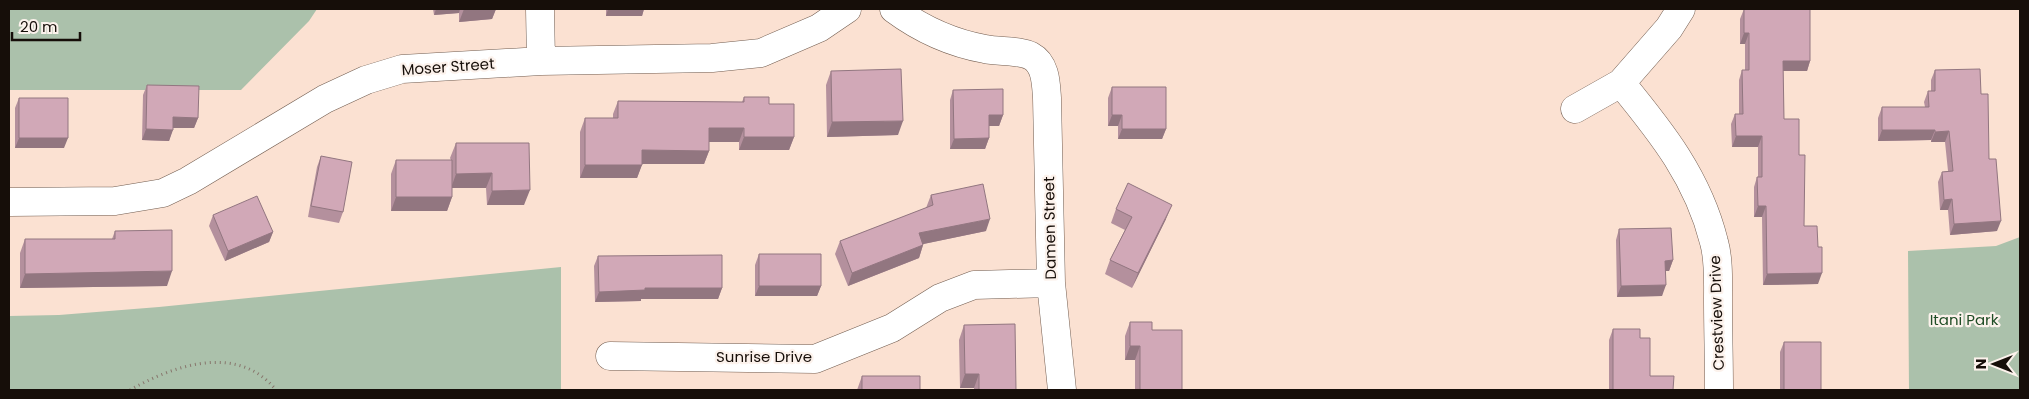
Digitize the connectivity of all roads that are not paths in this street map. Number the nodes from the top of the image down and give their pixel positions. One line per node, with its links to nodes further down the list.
1 (540, 9): 5 (street)
2 (847, 9): 5 (street, Moser Street)
3 (894, 9): 9 (street, Damen Street)
4 (1681, 9): 6 (street)
5 (541, 61): 8 (street, Moser Street)
6 (1621, 83): 7 (street); 12 (street, Crestview Drive)
7 (1575, 109)
8 (9, 202)
9 (1051, 283): 10 (street, Sunrise Drive); 11 (street, Damen Street)
10 (610, 356)
11 (1062, 390)
12 (1719, 390)

